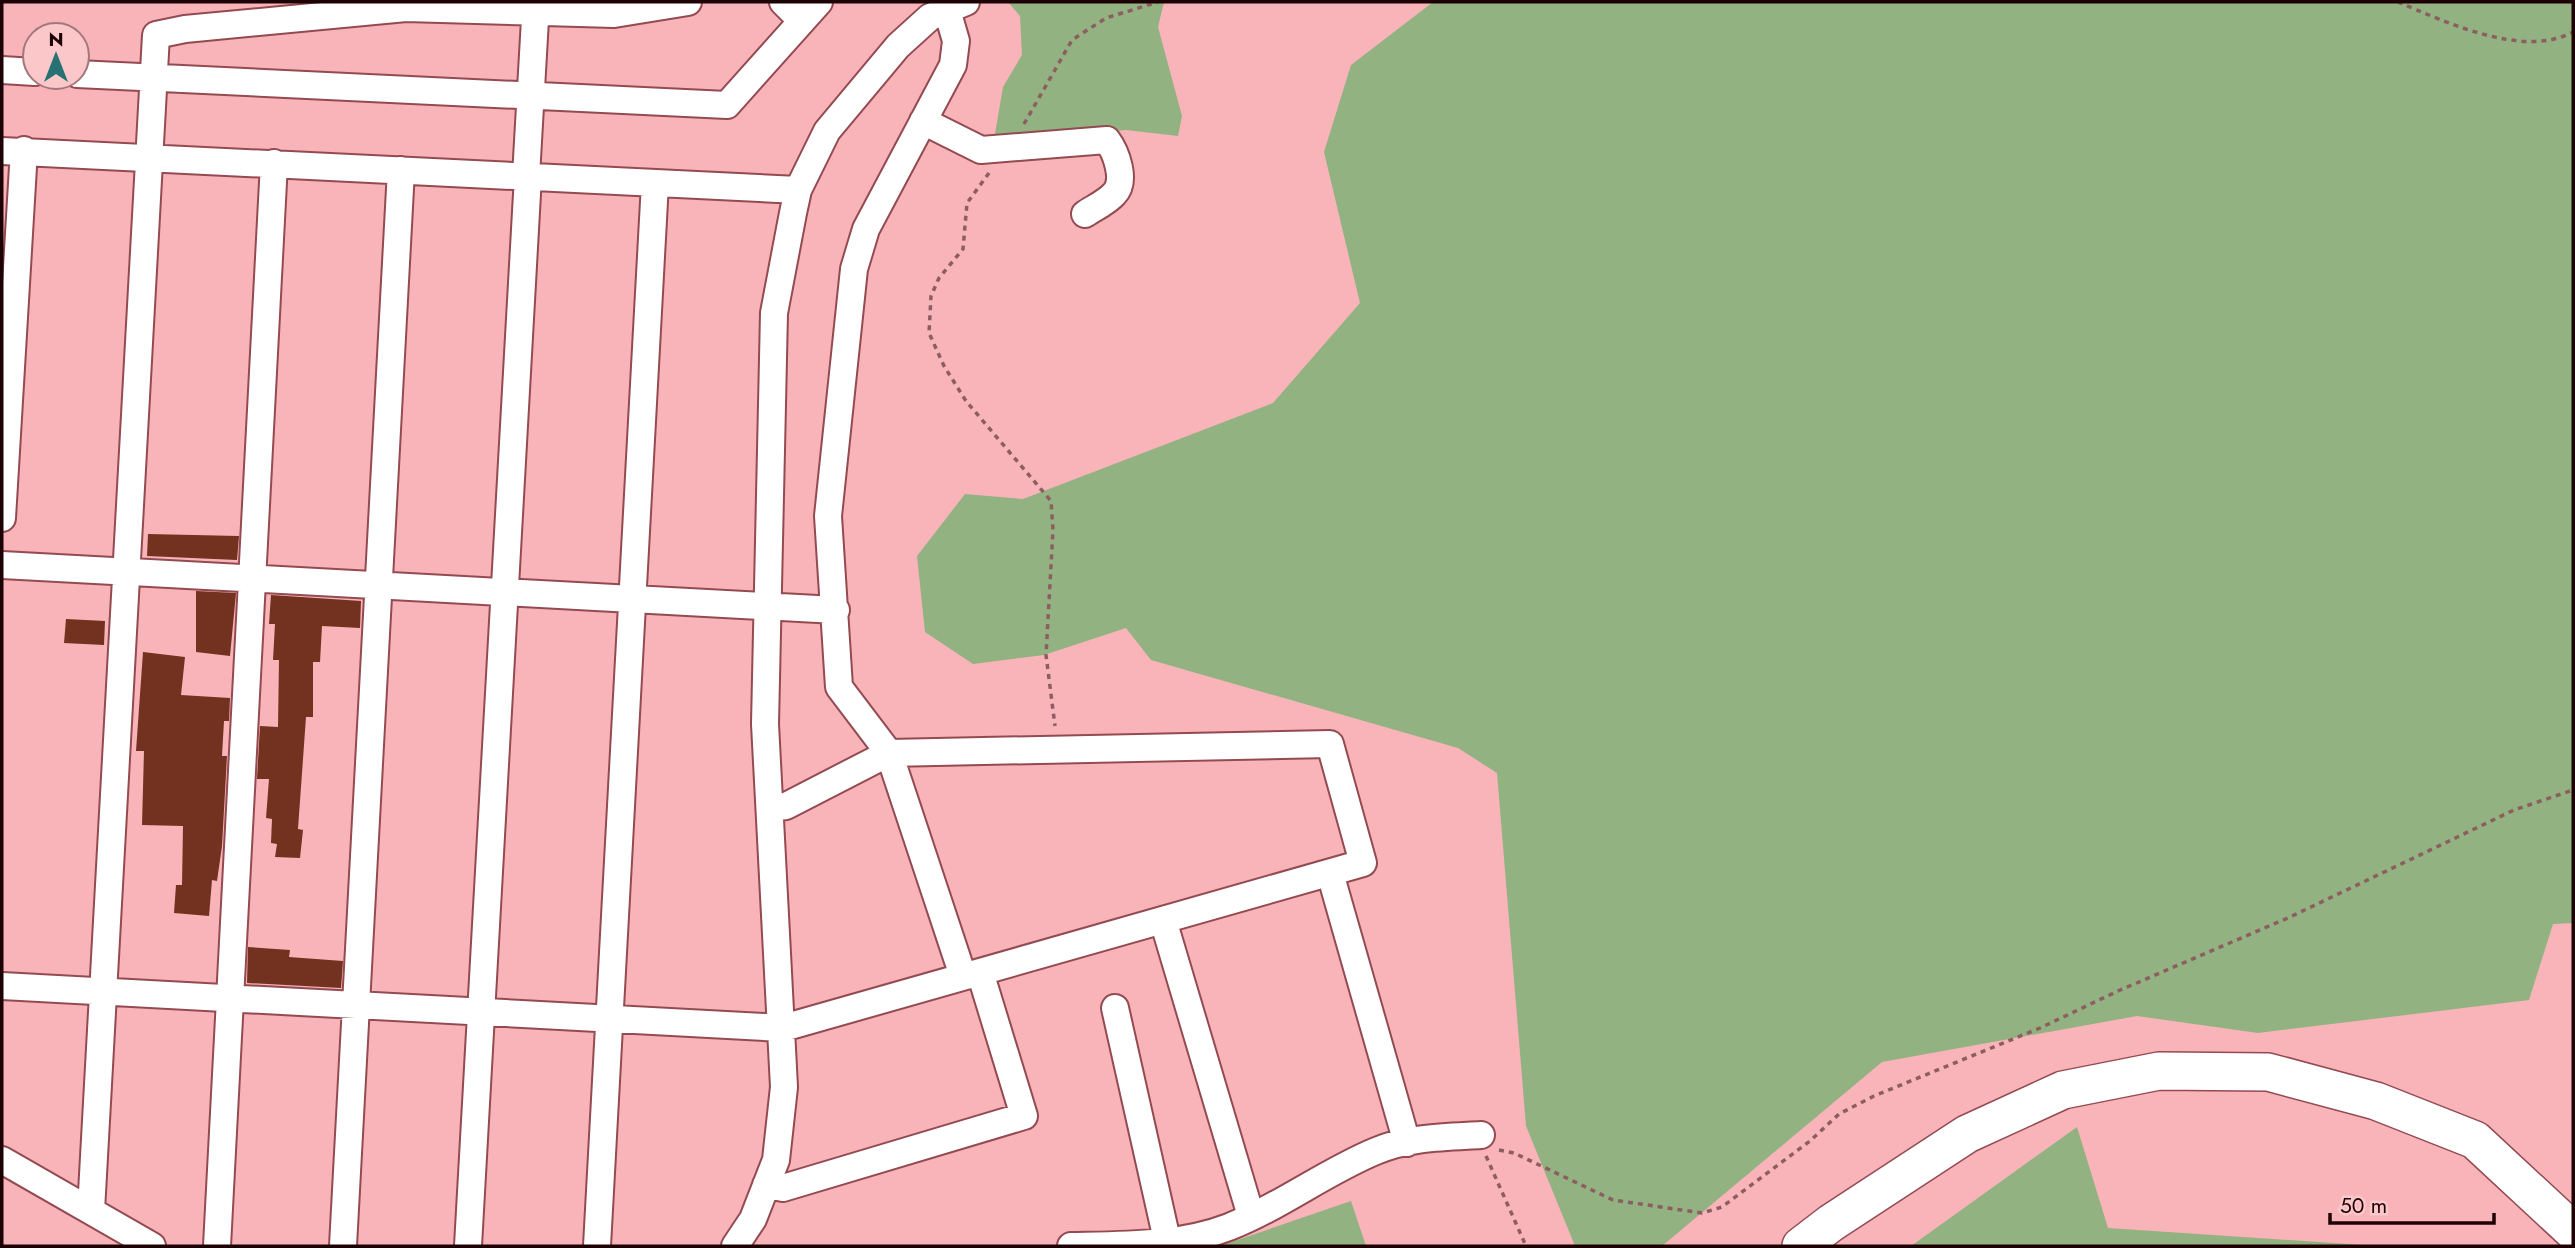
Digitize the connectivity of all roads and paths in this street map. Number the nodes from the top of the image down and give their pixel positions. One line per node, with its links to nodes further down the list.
1 (688, 2): 6 (street)
2 (783, 2): 7 (street)
3 (1158, 2): 16 (path)
4 (2398, 2): 8 (path)
5 (956, 6): 14 (street); 22 (street)
6 (536, 7): 12 (street); 13 (street)
7 (810, 11): 13 (street)
8 (2573, 32)
9 (2, 70): 10 (street)
10 (21, 71)
11 (91, 75): 12 (street)
12 (151, 77): 13 (street); 17 (street)
13 (531, 95): 20 (street)
14 (923, 121): 16 (street); 32 (street)
15 (13, 150): 17 (street); 24 (street)
16 (1005, 150): 23 (street); 33 (path)
17 (147, 156): 18 (street); 26 (street)
18 (274, 163): 19 (street); 27 (street)
19 (401, 170): 20 (street); 28 (street)
20 (527, 176): 21 (street); 29 (street)
21 (655, 183): 22 (street); 30 (street)
22 (798, 190): 31 (street)
23 (1085, 214)
24 (2, 518)
25 (2, 565): 26 (street)
26 (127, 572): 27 (street); 41 (street)
27 (252, 579): 28 (street); 42 (street)
28 (378, 585): 29 (street); 43 (street)
29 (505, 592): 30 (street); 45 (street)
30 (631, 598): 31 (street); 46 (street)
31 (768, 606): 32 (street); 36 (street)
32 (836, 610): 34 (street)
33 (1057, 749): 34 (street); 37 (street)
34 (889, 753): 36 (street); 39 (street)
35 (2573, 790): 48 (path)
36 (770, 808): 47 (street)
37 (1329, 873): 38 (street); 49 (street)
38 (1163, 920): 39 (street); 53 (street)
39 (972, 974): 47 (street); 51 (street)
40 (2, 986): 41 (street)
41 (103, 991): 42 (street); 52 (street)
42 (229, 998): 43 (street); 57 (street)
43 (357, 1005): 45 (street); 58 (street)
44 (1115, 1008): 55 (street)
45 (481, 1011): 46 (street); 59 (street)
46 (608, 1018): 47 (street); 60 (street)
47 (783, 1028): 51 (street)
48 (1480, 1140): 49 (street); 63 (path)
49 (1407, 1143): 53 (street)
50 (2, 1160): 52 (street)
51 (766, 1185): 61 (street)
52 (91, 1211): 56 (street)
53 (1251, 1216): 55 (street)
54 (2573, 1231): 64 (street)
55 (1167, 1240): 62 (street)
56 (152, 1246)
57 (217, 1246)
58 (343, 1246)
59 (468, 1246)
60 (597, 1246)
61 (735, 1246)
62 (1071, 1246)
63 (1526, 1246)
64 (1801, 1246)

